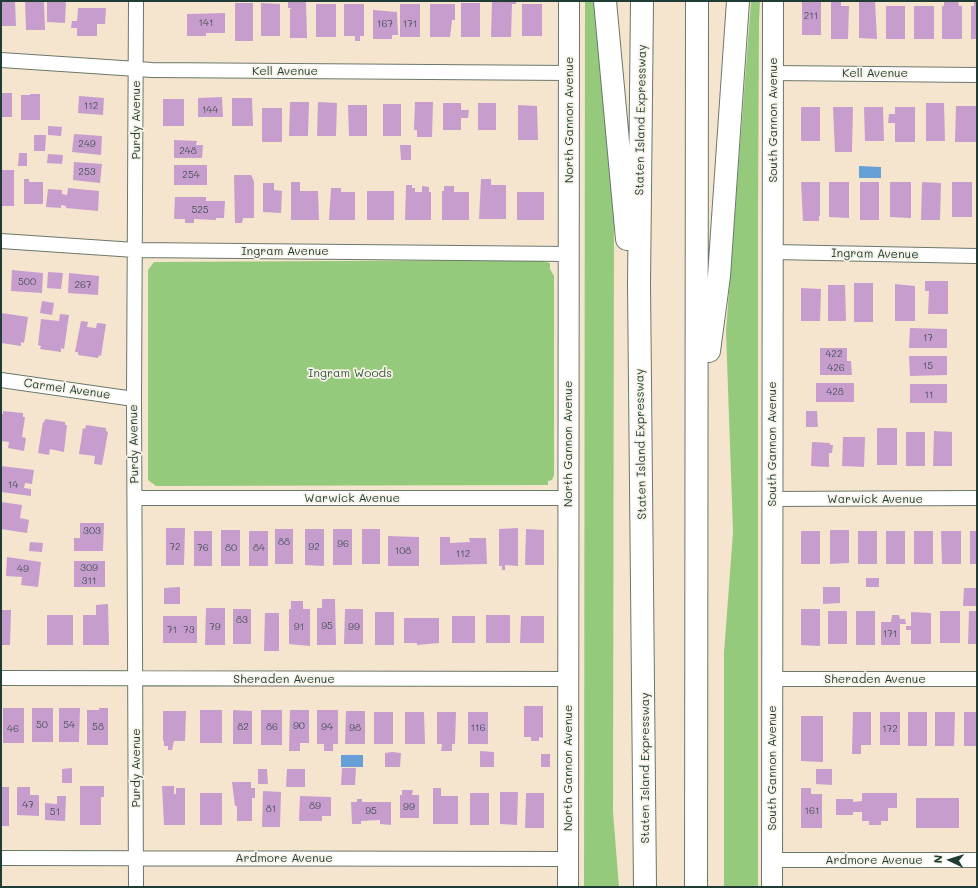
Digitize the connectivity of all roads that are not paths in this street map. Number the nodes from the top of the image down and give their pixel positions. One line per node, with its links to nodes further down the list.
1 (136, 1): 9 (street, Purdy Avenue)
2 (569, 1): 10 (main road, North Gannon Avenue)
3 (605, 1): 18 (highway)
4 (642, 1): 18 (highway, Staten Island Expressway)
5 (697, 1): 21 (highway)
6 (738, 1): 21 (highway)
7 (773, 1): 11 (main road, South Gannon Avenue)
8 (1, 60): 9 (street, Kell Avenue)
9 (136, 70): 10 (street, Kell Avenue); 14 (street, Purdy Avenue)
10 (568, 73): 16 (main road, North Gannon Avenue)
11 (773, 73): 12 (street, Kell Avenue); 15 (main road, South Gannon Avenue)
12 (977, 75)
13 (1, 241): 14 (street, Ingram Avenue)
14 (135, 250): 16 (street, Ingram Avenue); 20 (street, Purdy Avenue)
15 (773, 252): 17 (street, Ingram Avenue); 25 (main road, South Gannon Avenue)
16 (568, 254): 23 (main road, North Gannon Avenue)
17 (977, 256)
18 (639, 284): 38 (highway, Staten Island Expressway)
19 (1, 380): 20 (street, Carmel Avenue)
20 (134, 399): 22 (street, Purdy Avenue)
21 (697, 437): 39 (highway)
22 (135, 498): 23 (street, Warwick Avenue); 27 (street, Purdy Avenue)
23 (568, 498): 28 (main road, North Gannon Avenue)
24 (977, 498): 25 (street, Warwick Avenue)
25 (772, 499): 29 (main road, South Gannon Avenue)
26 (1, 678): 27 (street, Sheraden Avenue)
27 (136, 678): 28 (street, Sheraden Avenue); 32 (street, Purdy Avenue)
28 (568, 679): 33 (main road, North Gannon Avenue)
29 (772, 679): 30 (street, Sheraden Avenue); 34 (main road, South Gannon Avenue)
30 (977, 679)
31 (1, 858): 32 (street, Ardmore Avenue)
32 (136, 858): 33 (street, Ardmore Avenue); 36 (street, Purdy Avenue)
33 (568, 859): 37 (main road, North Gannon Avenue)
34 (772, 860): 35 (street, Ardmore Avenue); 40 (main road, South Gannon Avenue)
35 (977, 860)
36 (136, 887)
37 (568, 887)
38 (645, 887)
39 (696, 887)
40 (772, 887)

